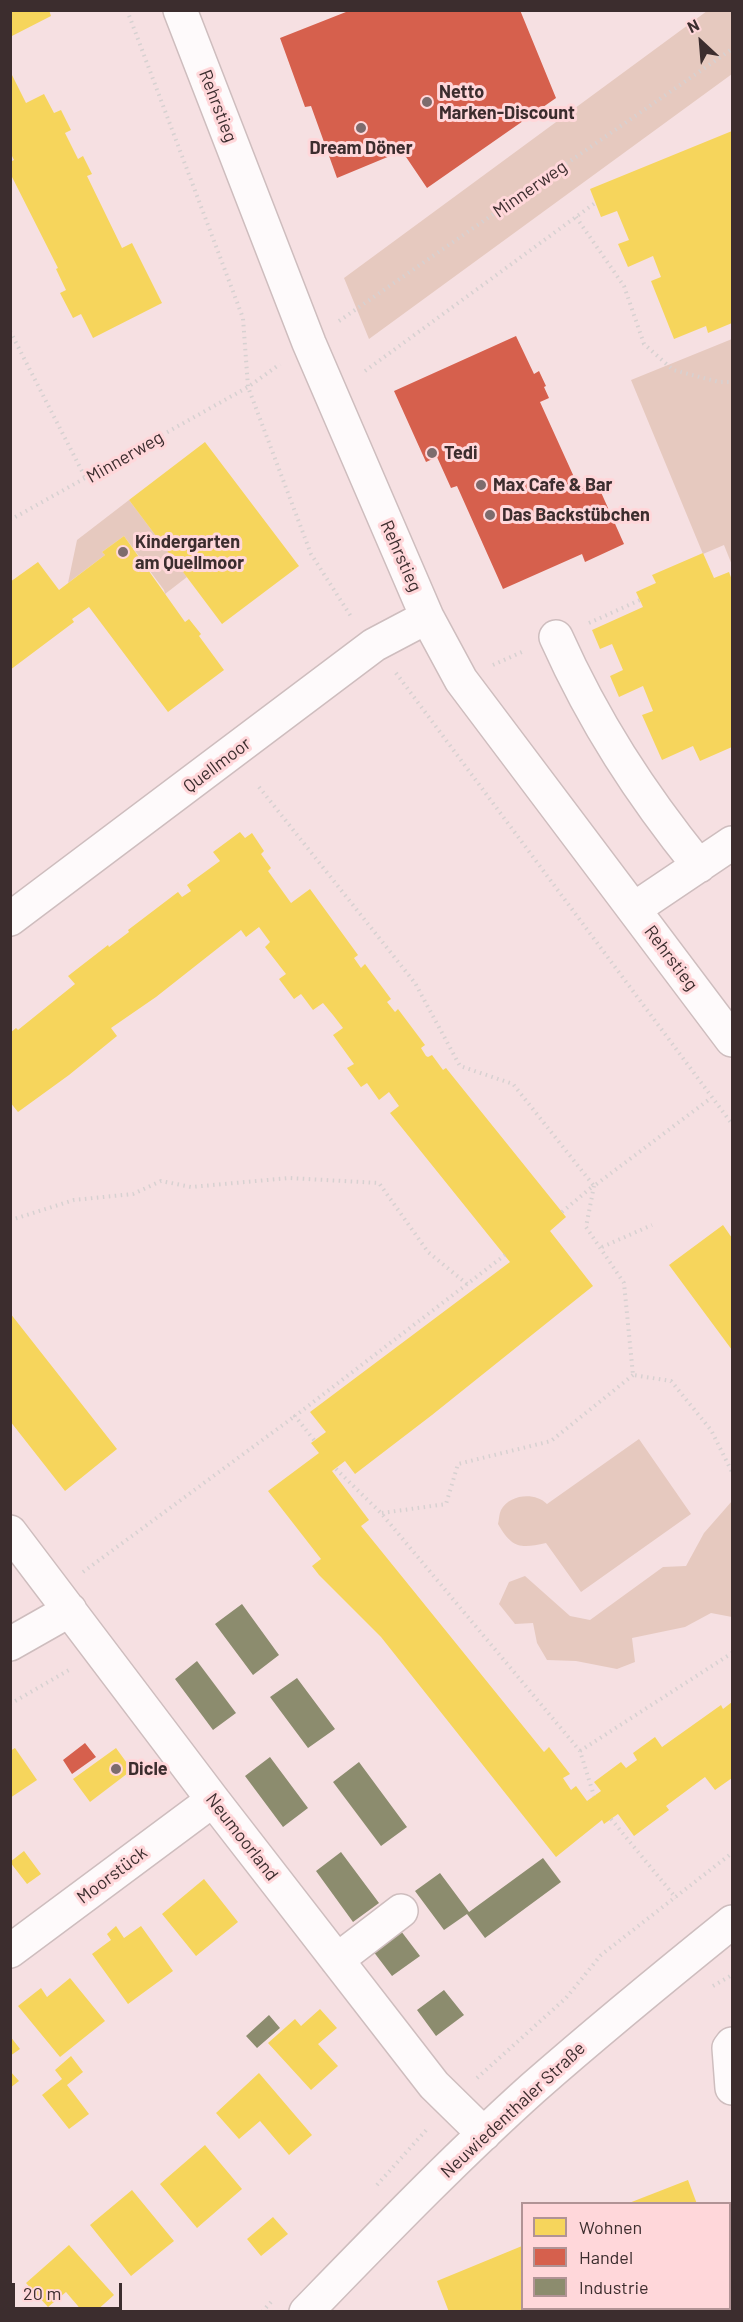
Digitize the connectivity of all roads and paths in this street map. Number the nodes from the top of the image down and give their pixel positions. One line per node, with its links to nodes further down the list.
1 (127, 10): 11 (path)
2 (180, 10): 14 (street, Rehrstieg)
3 (732, 48): 6 (path, Minnerweg)
4 (595, 203): 5 (path)
5 (576, 217): 9 (path); 10 (path)
6 (336, 323)
7 (10, 331): 12 (path)
8 (281, 363): 11 (path, Minnerweg)
9 (365, 371)
10 (732, 382)
11 (248, 387): 12 (path, Minnerweg); 15 (path)
12 (86, 479): 13 (path, Minnerweg)
13 (10, 520)
14 (427, 617): 21 (street, Rehrstieg); 22 (street, Quellmoor)
15 (354, 621)
16 (556, 637): 20 (street)
17 (395, 672): 24 (path)
18 (260, 787): 26 (path)
19 (732, 843): 20 (street)
20 (699, 866): 21 (street)
21 (634, 909): 23 (street, Rehrstieg)
22 (10, 918)
23 (732, 1040)
24 (711, 1098): 25 (path); 26 (path)
25 (732, 1124)
26 (594, 1185): 27 (path); 30 (path)
27 (562, 1212)
28 (10, 1218): 32 (path)
29 (652, 1225): 30 (path)
30 (602, 1247): 33 (path)
31 (505, 1255): 32 (path)
32 (467, 1284): 34 (path)
33 (633, 1375): 37 (path); 38 (path)
34 (296, 1416): 35 (path); 40 (path)
35 (314, 1440)
36 (336, 1469): 38 (path)
37 (732, 1472)
38 (381, 1513): 45 (path)
39 (10, 1532): 40 (street, Neumoorland)
40 (70, 1610): 41 (street); 42 (street, Neumoorland)
41 (10, 1644)
42 (101, 1651): 44 (path); 47 (street, Neumoorland)
43 (732, 1653): 45 (path)
44 (10, 1704)
45 (580, 1751): 46 (path)
46 (594, 1796)
47 (213, 1800): 53 (street, Moorstück); 54 (street, Neumoorland)
48 (611, 1819): 50 (path)
49 (732, 1853): 50 (path)
50 (676, 1898): 59 (path)
51 (401, 1911): 54 (street)
52 (732, 1924): 60 (street, Neuwiedenthaler Straße)
53 (10, 1951)
54 (337, 1960): 59 (street, Neumoorland)
55 (732, 1975): 56 (path)
56 (709, 1989)
57 (732, 2044): 58 (street)
58 (732, 2088)
59 (451, 2101): 60 (street, Neumoorland); 61 (path)
60 (484, 2134): 64 (street, Neuwiedenthaler Straße)
61 (374, 2188)
62 (276, 2298): 63 (path)
63 (262, 2312)
64 (306, 2312)

